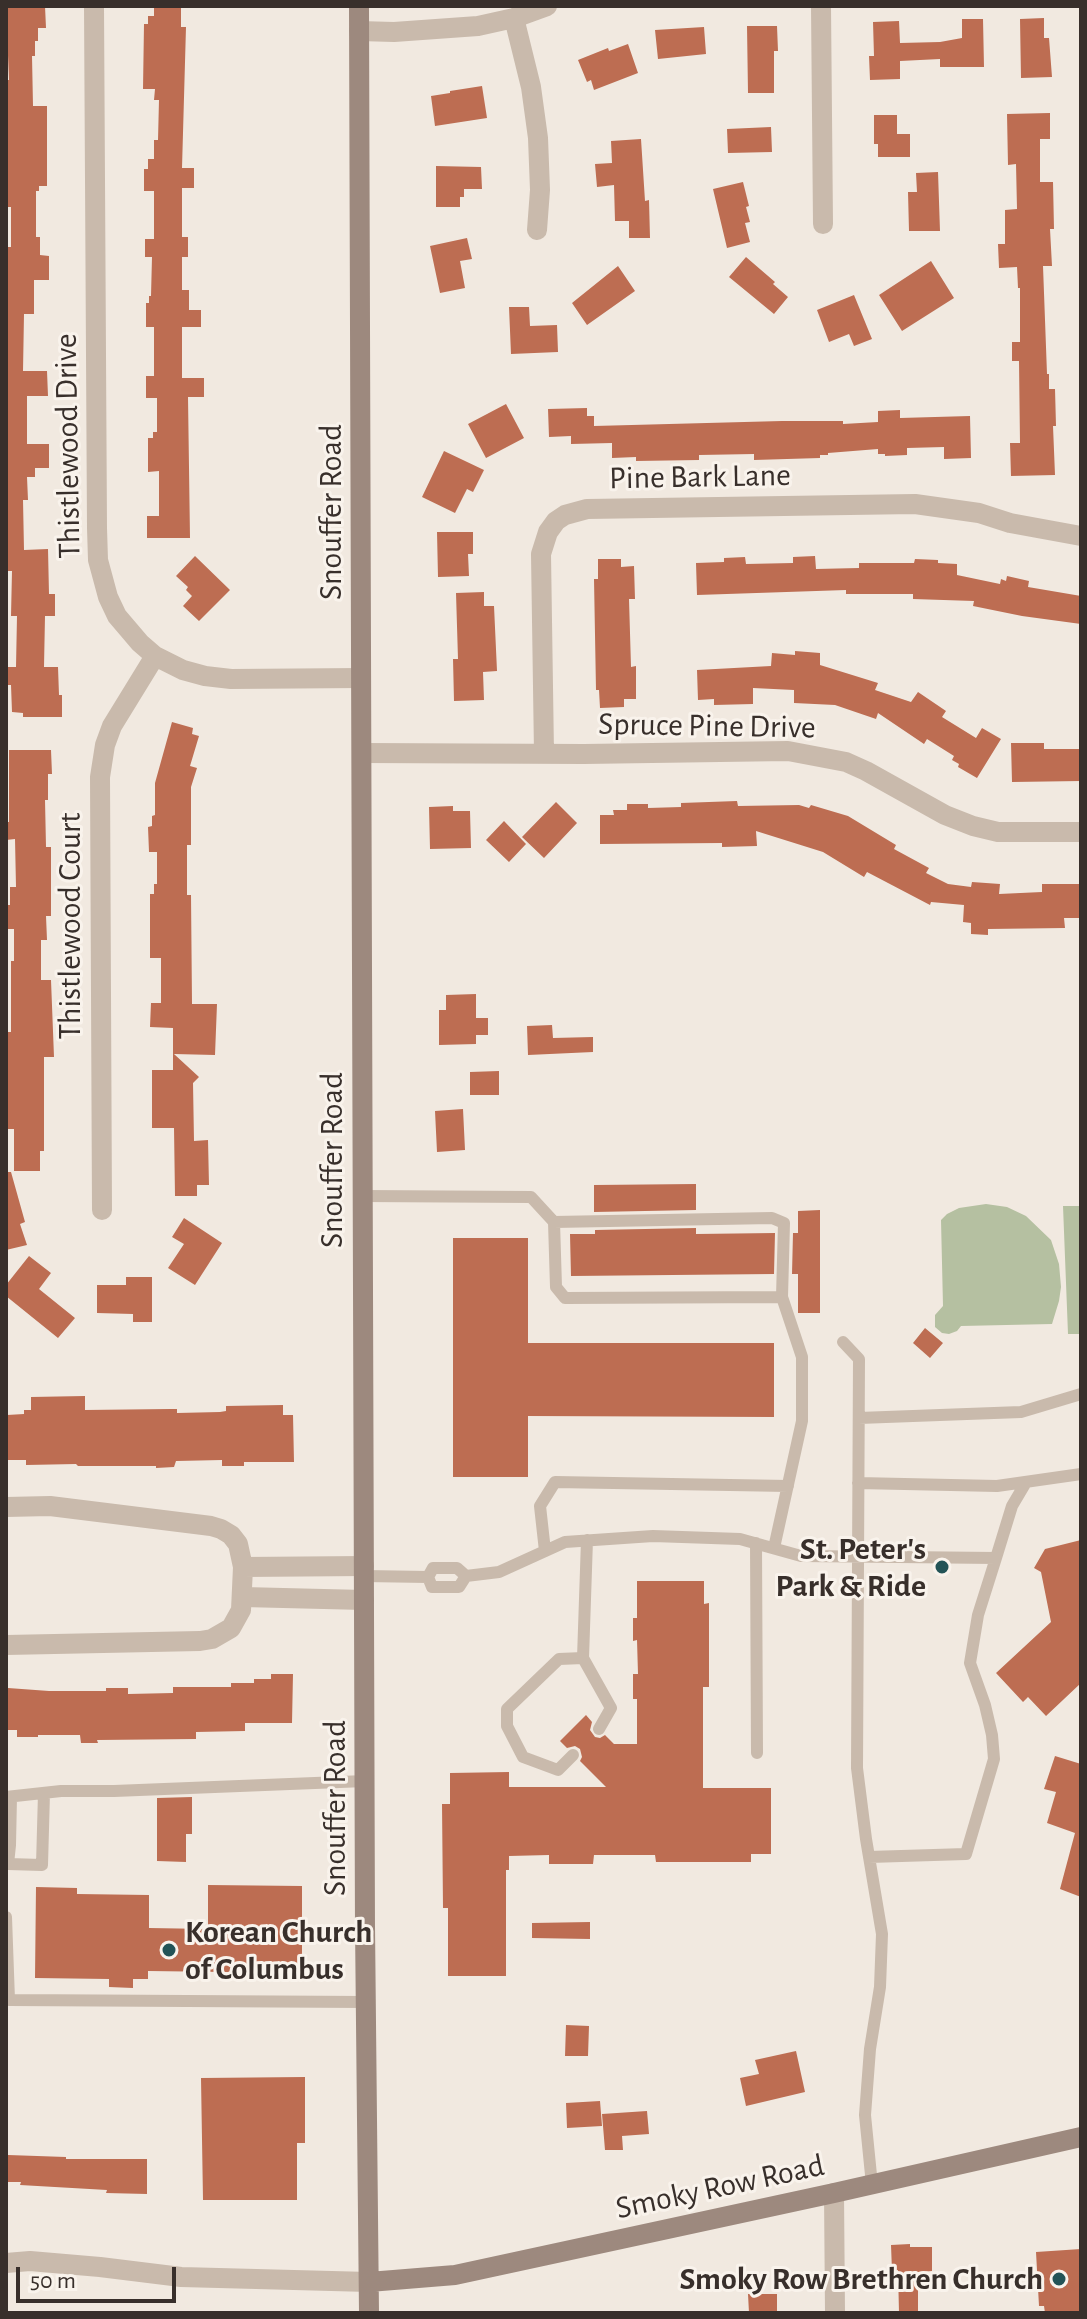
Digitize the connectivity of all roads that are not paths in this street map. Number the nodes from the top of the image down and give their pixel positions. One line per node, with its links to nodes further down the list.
1 (94, 6): 10 (street, Thistlewood Drive)
2 (359, 6): 6 (main road, Snouffer Road)
3 (547, 6): 5 (street)
4 (821, 6): 7 (street)
5 (514, 18): 6 (street); 8 (street)
6 (359, 31): 11 (main road, Snouffer Road)
7 (823, 224)
8 (537, 230)
9 (1081, 536): 13 (street, Pine Bark Lane)
10 (155, 656): 11 (street, Thistlewood Drive); 16 (street, Thistlewood Court)
11 (361, 678): 12 (main road, Snouffer Road)
12 (363, 753): 13 (street, Spruce Pine Drive); 15 (main road, Snouffer Road)
13 (544, 753): 14 (street, Spruce Pine Drive)
14 (1081, 832)
15 (362, 1196): 17 (lane); 34 (main road, Snouffer Road)
16 (102, 1210)
17 (554, 1222): 18 (lane); 18 (lane)
18 (782, 1297): 25 (lane)
19 (843, 1342): 21 (lane)
20 (1081, 1394): 21 (lane)
21 (859, 1418): 23 (lane)
22 (1081, 1474): 24 (lane)
23 (858, 1483): 24 (lane); 31 (lane)
24 (1025, 1484): 32 (lane)
25 (788, 1486): 29 (lane); 30 (lane)
26 (6, 1507): 33 (street)
27 (587, 1540): 28 (lane); 30 (lane); 40 (lane)
28 (756, 1543): 29 (lane); 42 (lane)
29 (774, 1548): 31 (lane)
30 (545, 1551): 35 (lane)
31 (858, 1558): 32 (lane); 47 (lane)
32 (996, 1558): 47 (lane)
33 (243, 1567): 34 (street); 37 (street)
34 (364, 1571): 36 (lane); 38 (main road, Snouffer Road)
35 (466, 1576): 36 (lane); 36 (lane)
36 (428, 1577)
37 (243, 1597): 38 (street); 39 (street)
38 (364, 1600): 44 (main road, Snouffer Road)
39 (6, 1645)
40 (583, 1658): 41 (lane); 43 (lane)
41 (599, 1729)
42 (757, 1753)
43 (573, 1755)
44 (365, 1781): 45 (lane); 51 (main road, Snouffer Road)
45 (44, 1793): 46 (lane); 48 (lane)
46 (9, 1797): 48 (lane)
47 (869, 1857): 53 (lane)
48 (7, 1864)
49 (6, 1917): 50 (lane)
50 (7, 1985): 51 (lane)
51 (365, 2002): 56 (main road, Snouffer Road)
52 (1081, 2137): 53 (main road, Smoky Row Road)
53 (872, 2185): 54 (main road, Smoky Row Road)
54 (834, 2193): 56 (main road, Smoky Row Road); 58 (street)
55 (6, 2263): 56 (street)
56 (369, 2282): 57 (main road, Snouffer Road)
57 (369, 2313)
58 (835, 2313)

